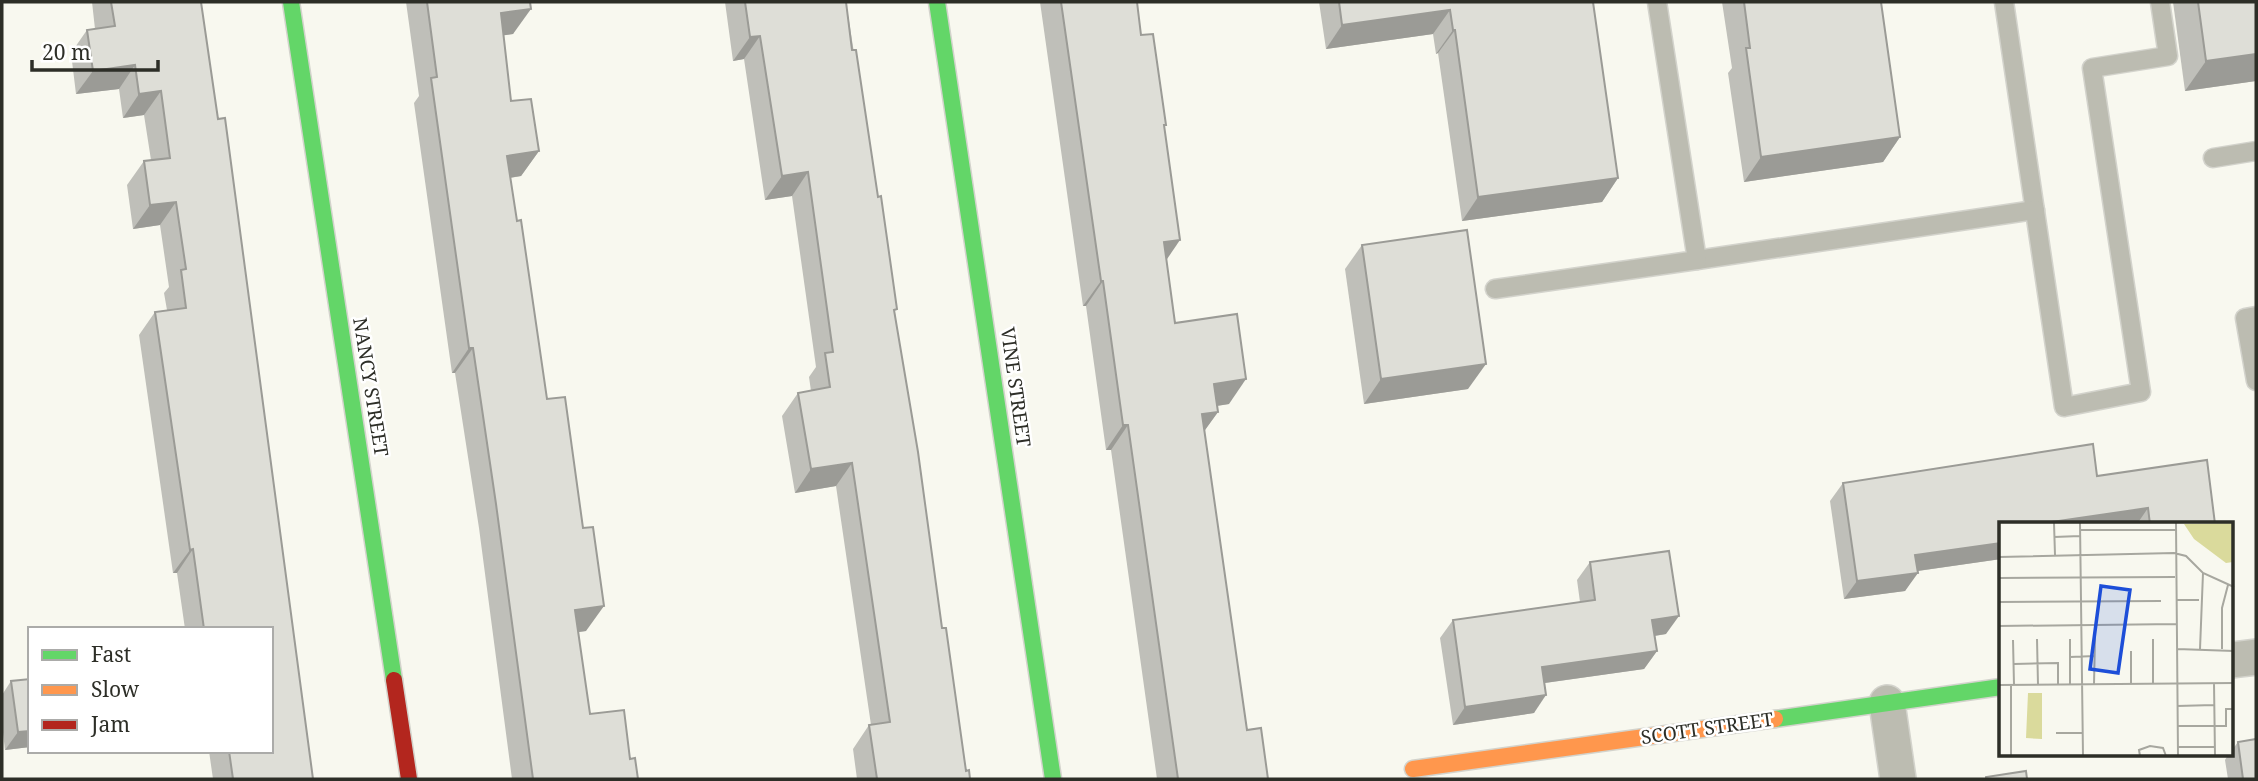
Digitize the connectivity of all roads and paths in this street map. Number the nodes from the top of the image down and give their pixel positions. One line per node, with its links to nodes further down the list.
1 (292, 2): 18 (street, NANCY STREET)
2 (937, 2): 19 (street, VINE STREET)
3 (1657, 2): 9 (lane)
4 (2004, 2): 8 (lane)
5 (2160, 2): 8 (lane)
6 (2256, 152): 7 (lane)
7 (2213, 158)
8 (2035, 210): 9 (lane)
9 (1697, 260): 10 (lane)
10 (1495, 289)
11 (2256, 316): 12 (lane)
12 (2256, 381)
13 (2256, 657): 14 (street)
14 (2234, 660)
15 (1999, 687): 16 (street, SCOTT STREET)
16 (1887, 703): 17 (street, SCOTT STREET); 20 (street)
17 (1413, 768)
18 (409, 779)
19 (1054, 779)
20 (1898, 779)

